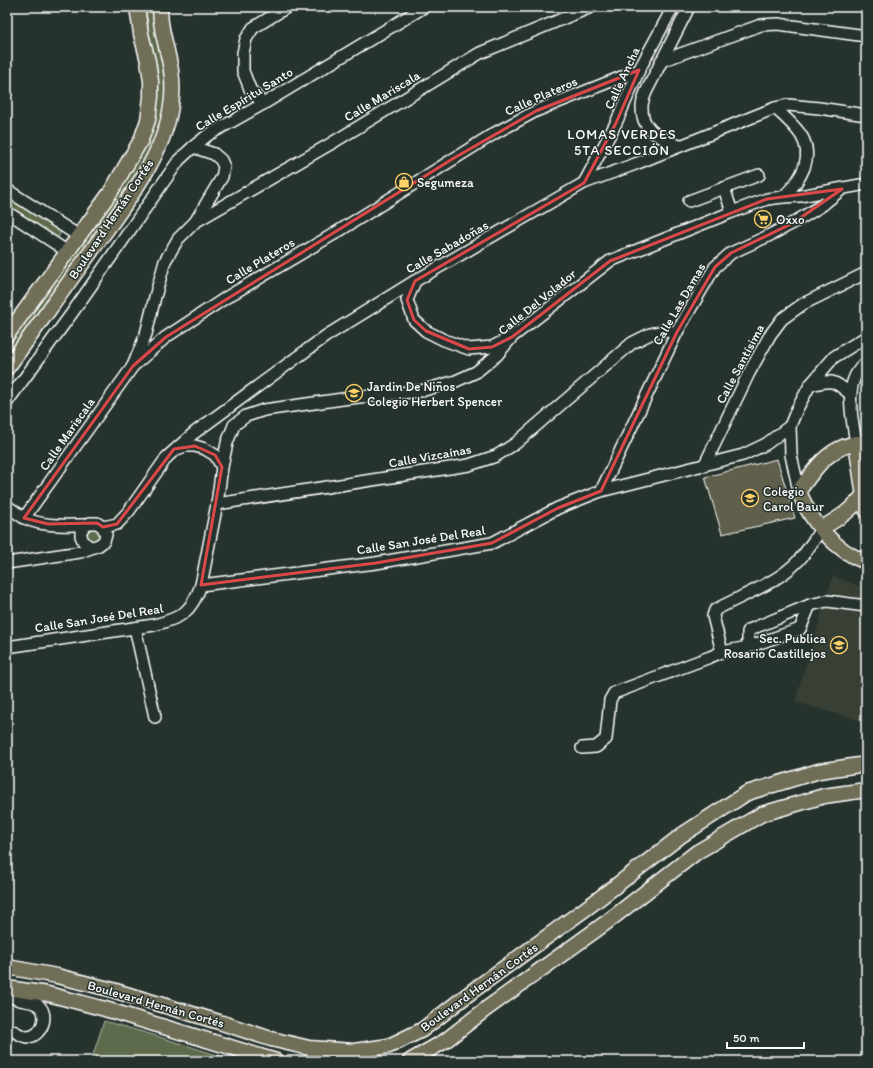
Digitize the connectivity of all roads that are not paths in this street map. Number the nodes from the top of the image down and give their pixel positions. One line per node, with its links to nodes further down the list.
1 (137, 7): 27 (main road, Boulevard Hernán Cortés)
2 (160, 7): 37 (main road, Boulevard Hernán Cortés)
3 (287, 7): 11 (street)
4 (424, 7): 11 (street, Calle Espíritu Santo)
5 (591, 7): 26 (street, Calle Mariscala)
6 (673, 7): 10 (street, Calle Ancha)
7 (689, 7): 9 (street)
8 (866, 36): 9 (street)
9 (661, 61): 14 (street)
10 (639, 70): 17 (street, Calle Ancha); 36 (street, Calle Plateros)
11 (263, 104): 15 (street, Calle Espíritu Santo)
12 (775, 108): 13 (street, Calle Sabadoñas); 14 (street, Calle Sabadoñas); 22 (street)
13 (866, 115)
14 (678, 146): 17 (street, Calle Sabadoñas)
15 (193, 147): 26 (street); 40 (street, Calle Espíritu Santo)
16 (759, 174): 19 (street)
17 (584, 183): 30 (street, Calle Sabadoñas)
18 (866, 184): 20 (street, Calle Del Volador)
19 (724, 188): 23 (street); 25 (street)
20 (842, 189): 22 (street, Calle Del Volador); 31 (street, Calle Las Damas)
21 (7, 190): 27 (street)
22 (783, 197): 25 (street, Calle Del Volador)
23 (689, 201)
24 (7, 212): 28 (street)
25 (732, 212): 33 (street, Calle Del Volador)
26 (194, 222): 36 (street)
27 (79, 236): 28 (main road, Boulevard Hernán Cortés)
28 (68, 252): 32 (main road, Boulevard Hernán Cortés)
29 (866, 273): 44 (street, Calle Santísima)
30 (416, 281): 33 (street); 43 (street, Calle Sabadoñas)
31 (677, 332): 47 (street, Calle Las Damas); 49 (street, Calle Vizcaínas)
32 (7, 335)
33 (512, 336): 45 (street, Calle Del Volador)
34 (866, 338): 38 (street)
35 (866, 363): 39 (street)
36 (133, 366): 52 (street, Calle Mariscala)
37 (7, 368)
38 (810, 385): 39 (street); 41 (street)
39 (850, 394): 42 (street)
40 (7, 402)
41 (790, 426): 44 (street, Calle San José Del Real); 46 (street)
42 (861, 443): 46 (main road); 48 (main road)
43 (174, 449): 45 (street); 54 (street, Calle Sabadoñas)
44 (704, 466): 47 (street, Calle San José Del Real)
45 (222, 467): 49 (street, Calle Del Volador)
46 (799, 490): 55 (main road)
47 (601, 491): 59 (street, Calle San José Del Real)
48 (865, 494): 51 (main road); 55 (main road)
49 (217, 504): 59 (street, Calle San José Del Real)
50 (7, 506): 52 (street, Calle Sabadoñas)
51 (866, 510)
52 (24, 518): 53 (street, Calle Sabadoñas)
53 (85, 525): 54 (street, Calle Sabadoñas); 56 (street)
54 (103, 527): 56 (street)
55 (822, 528): 57 (main road); 65 (street)
56 (93, 547): 58 (street)
57 (866, 562)
58 (7, 564)
59 (201, 585): 62 (street, Calle San José Del Real)
60 (810, 606): 61 (street); 64 (street); 64 (street)
61 (866, 606)
62 (135, 628): 63 (street, Calle San José Del Real); 66 (street)
63 (7, 647)
64 (748, 647): 65 (street)
65 (722, 652): 67 (street)
66 (155, 717)
67 (582, 748)
68 (866, 764): 70 (main road, Boulevard Hernán Cortés)
69 (866, 790): 72 (main road, Boulevard Hernán Cortés)
70 (613, 888): 71 (main road, Boulevard Hernán Cortés); 72 (main road)
71 (592, 904): 73 (main road); 75 (main road, Boulevard Hernán Cortés)
72 (628, 906): 73 (main road, Boulevard Hernán Cortés)
73 (607, 922): 80 (main road, Boulevard Hernán Cortés)
74 (9, 968): 75 (main road, Boulevard Hernán Cortés); 76 (main road)
75 (30, 971): 77 (main road)
76 (8, 989): 77 (main road, Boulevard Hernán Cortés)
77 (26, 996): 78 (street); 79 (main road, Boulevard Hernán Cortés)
78 (7, 1030)
79 (276, 1061)
80 (410, 1061)

